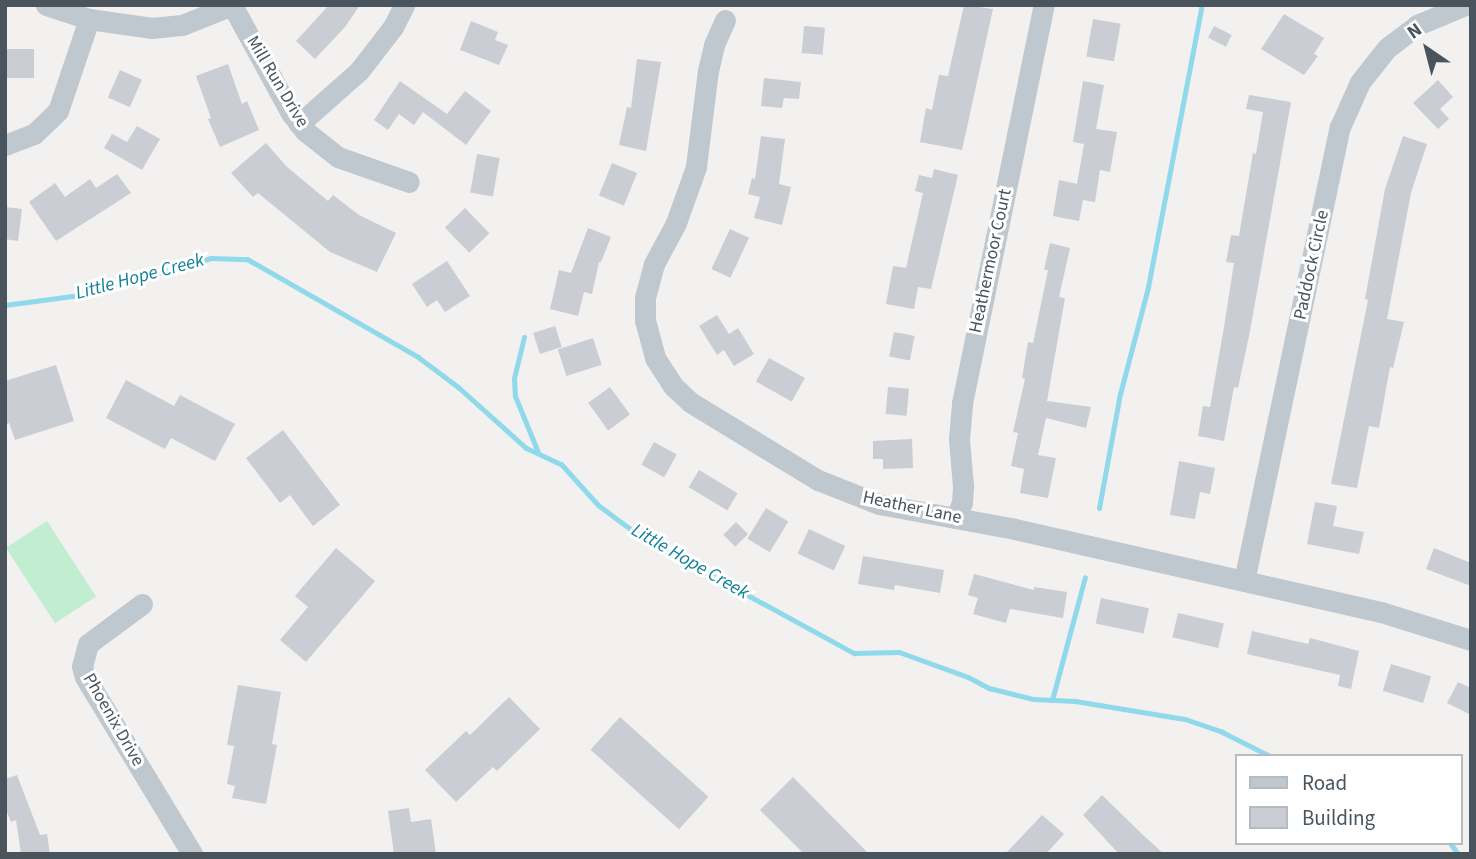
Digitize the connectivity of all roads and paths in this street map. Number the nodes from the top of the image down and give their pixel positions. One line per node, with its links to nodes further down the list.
1 (46, 5): 6 (street)
2 (232, 5): 6 (street); 8 (street, Mill Run Drive)
3 (404, 5): 8 (street)
4 (1044, 5): 11 (street, Heathermoor Court)
5 (1465, 5): 12 (street, Paddock Circle)
6 (89, 19): 9 (street)
7 (725, 20): 11 (street, Heather Lane)
8 (299, 124): 10 (street, Mill Run Drive)
9 (5, 145)
10 (409, 182)
11 (956, 518): 12 (street, Heather Lane)
12 (1244, 581): 14 (street, Heather Lane)
13 (142, 604): 15 (street, Phoenix Drive)
14 (1471, 640)
15 (192, 854)

